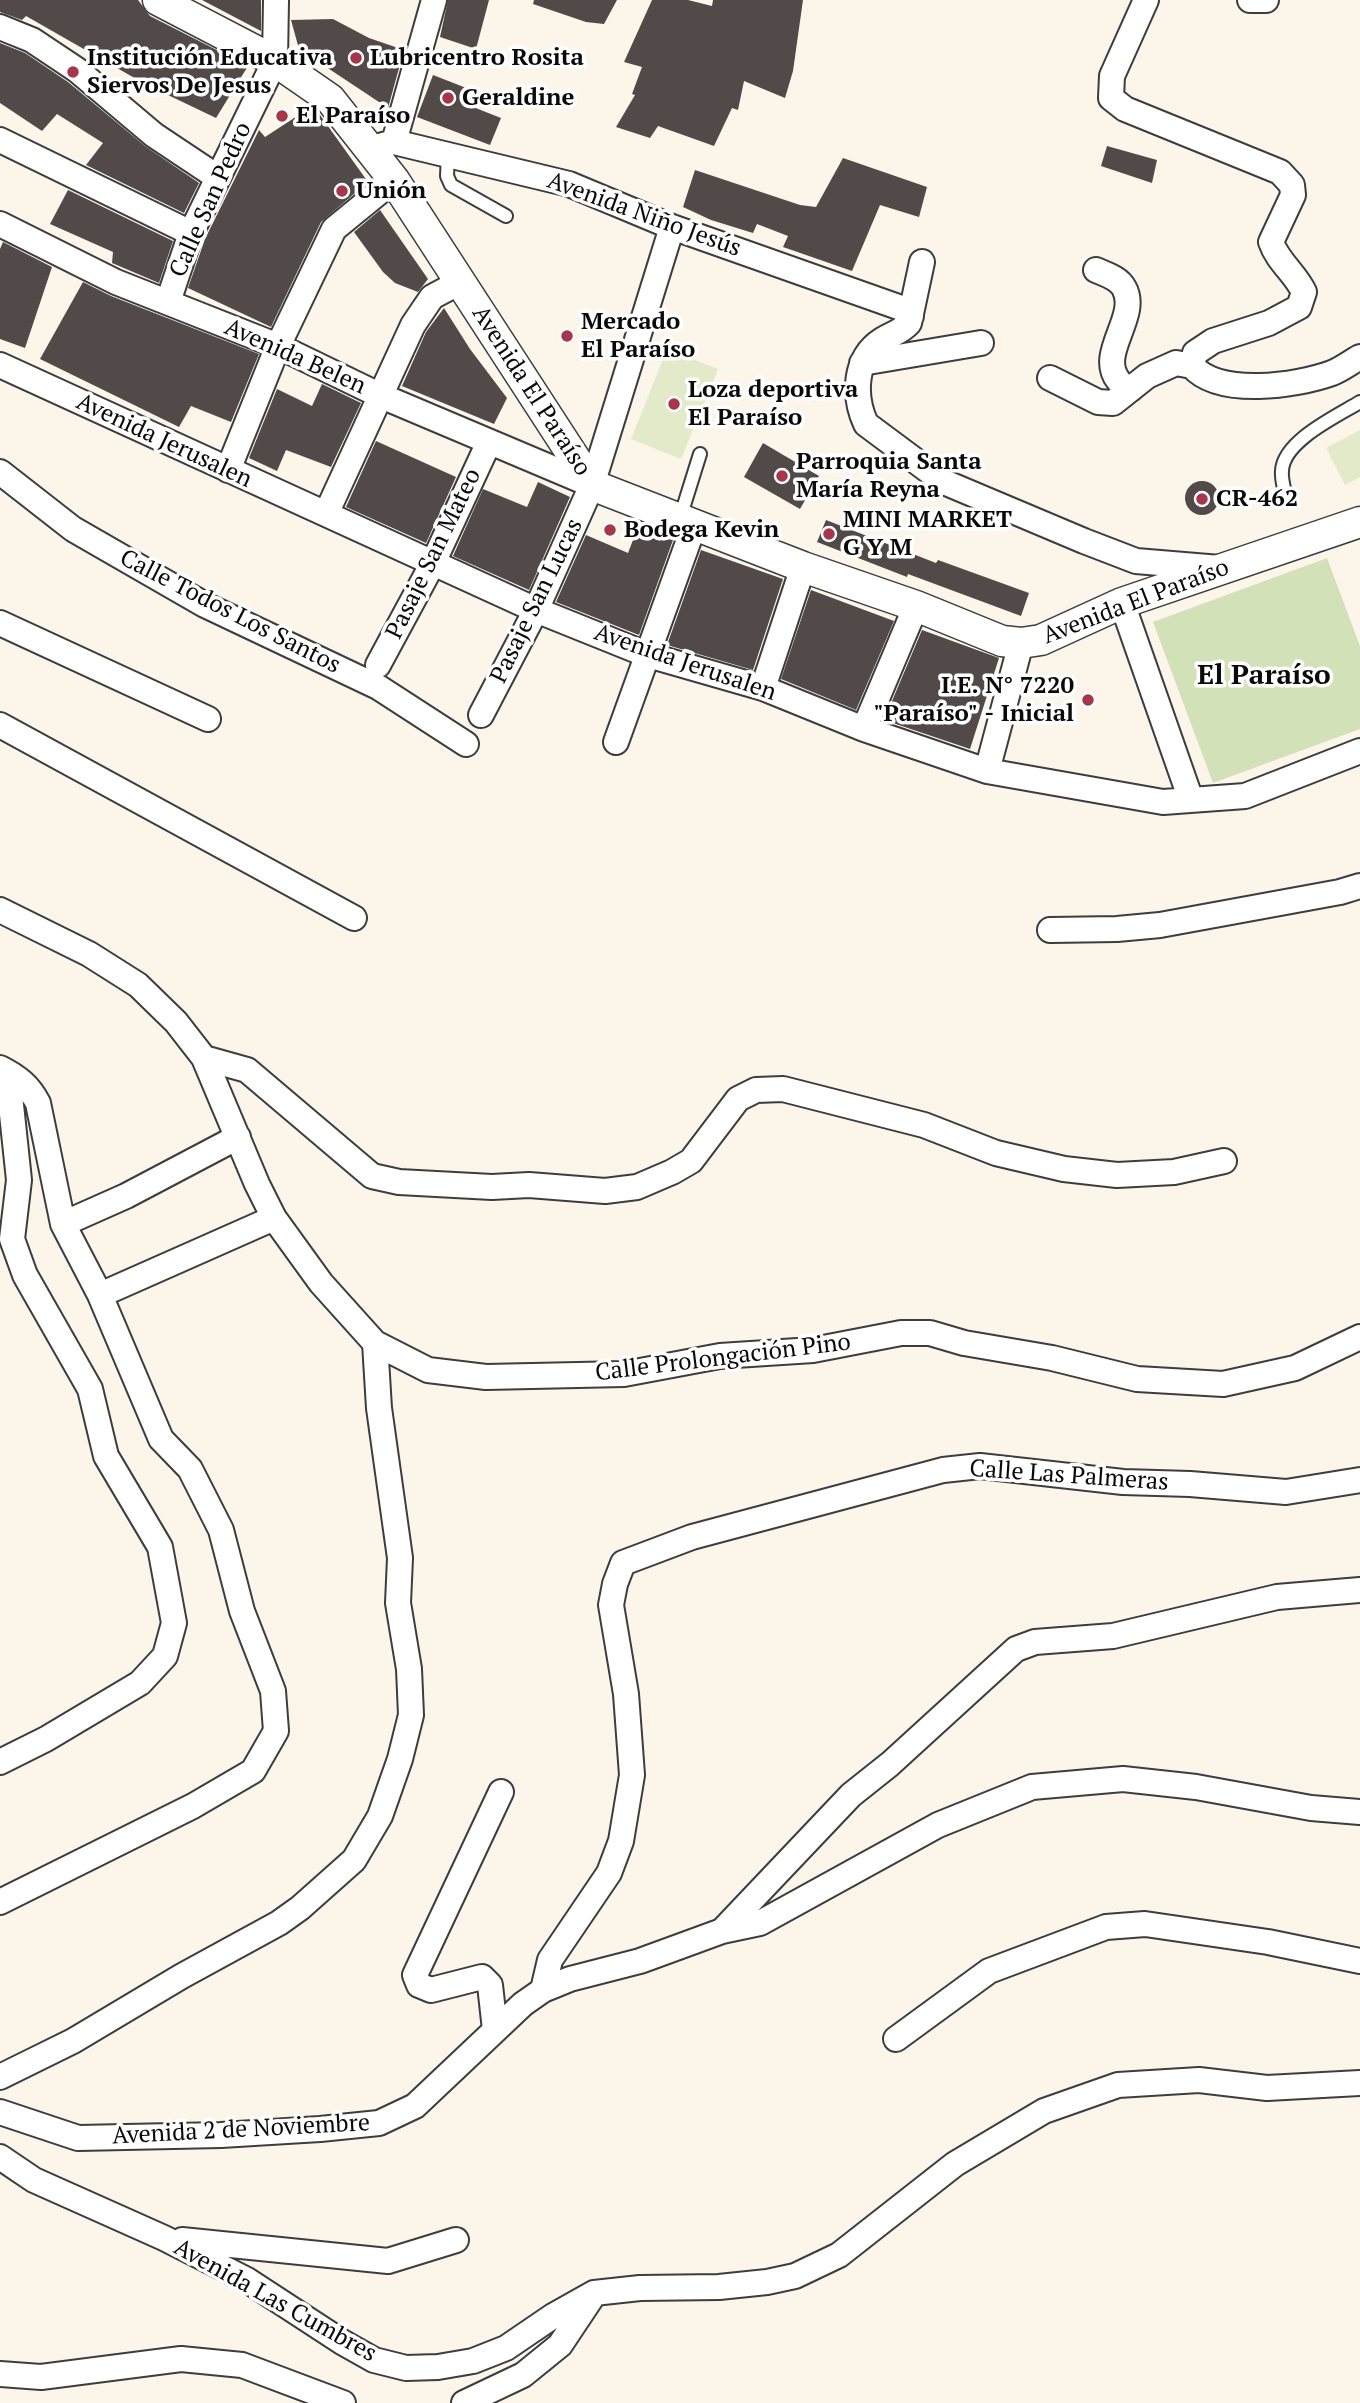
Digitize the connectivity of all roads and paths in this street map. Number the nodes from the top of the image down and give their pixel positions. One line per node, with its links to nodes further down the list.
1 (158, 0): 8 (street, Avenida El Paraíso)
2 (276, 0): 8 (street)
3 (434, 0): 10 (street)
4 (1146, 0): 28 (street)
5 (1250, 0): 6 (street)
6 (1266, 0)
7 (0, 27): 12 (street)
8 (275, 61): 10 (street, Avenida El Paraíso); 12 (street, Calle San Pedro)
9 (0, 140): 17 (street)
10 (383, 147): 11 (street, Avenida Niño Jesús); 13 (street, Avenida El Paraíso)
11 (448, 154): 14 (lane); 16 (street, Avenida Niño Jesús)
12 (217, 177): 17 (street, Calle San Pedro)
13 (394, 180): 20 (street, Avenida El Paraíso); 24 (street)
14 (506, 216)
15 (0, 224): 21 (street, Avenida Belen)
16 (672, 227): 22 (street, Avenida Niño Jesús); 37 (street, Pasaje San Lucas)
17 (191, 233): 21 (street, Calle San Pedro)
18 (922, 262): 22 (street)
19 (1096, 270): 30 (street)
20 (460, 282): 31 (street); 37 (street, Avenida El Paraíso)
21 (168, 302): 24 (street, Avenida Belen)
22 (911, 316): 26 (street)
23 (981, 343): 26 (street)
24 (278, 346): 31 (street, Avenida Belen); 35 (street)
25 (1360, 356): 28 (street)
26 (862, 363): 44 (street)
27 (0, 365): 35 (street, Avenida Jerusalen)
28 (1192, 366): 30 (street)
29 (1050, 378): 30 (street)
30 (1131, 389)
31 (379, 395): 33 (street, Avenida Belen); 39 (street)
32 (1360, 402): 38 (lane)
33 (489, 442): 37 (street, Avenida Belen); 42 (street, Pasaje San Mateo)
34 (700, 454): 40 (lane)
35 (228, 470): 39 (street, Avenida Jerusalen)
36 (0, 472): 58 (street, Calle Todos Los Santos)
37 (592, 485): 40 (street, Avenida El Paraíso); 47 (street, Pasaje San Lucas)
38 (1286, 499)
39 (326, 514): 42 (street, Avenida Jerusalen)
40 (688, 521): 43 (street, Avenida El Paraíso); 50 (street)
41 (1358, 530): 44 (street, Avenida El Paraíso)
42 (433, 563): 47 (street, Avenida Jerusalen); 51 (street, Pasaje San Mateo)
43 (803, 567): 46 (street, Avenida El Paraíso); 52 (street)
44 (1224, 568): 45 (street, Avenida El Paraíso)
45 (1122, 603): 49 (street, Avenida El Paraíso); 61 (street)
46 (915, 606): 49 (street, Avenida El Paraíso); 56 (street)
47 (536, 610): 50 (street, Avenida Jerusalen); 53 (street, Pasaje San Lucas)
48 (0, 623): 54 (street)
49 (1021, 643): 60 (street)
50 (648, 655): 52 (street, Avenida Jerusalen); 57 (street)
51 (378, 666)
52 (763, 688): 56 (street, Avenida Jerusalen)
53 (481, 715)
54 (208, 719)
55 (0, 726): 64 (street)
56 (864, 729): 60 (street, Avenida Jerusalen)
57 (616, 742)
58 (466, 744)
59 (1360, 751): 61 (street, Avenida Jerusalen)
60 (987, 771): 61 (street, Avenida Jerusalen)
61 (1191, 800)
62 (1360, 886): 65 (street)
63 (0, 910): 66 (street, Calle Prolongación Pino)
64 (354, 918)
65 (1050, 930)
66 (204, 1058): 69 (street, Calle Prolongación Pino); 70 (street)
67 (0, 1070): 71 (street); 73 (street)
68 (0, 1119): 71 (street)
69 (238, 1136): 72 (street, Calle Prolongación Pino); 73 (street)
70 (1224, 1161)
71 (19, 1180): 79 (street)
72 (274, 1218): 74 (street); 76 (street, Calle Prolongación Pino)
73 (63, 1224): 74 (street)
74 (100, 1295): 82 (street)
75 (1360, 1337): 76 (street, Calle Prolongación Pino)
76 (375, 1343): 88 (street)
77 (1360, 1480): 85 (street, Calle Las Palmeras)
78 (1360, 1590): 83 (street, Avenida 2 de Noviembre)
79 (0, 1762)
80 (501, 1792): 86 (street)
81 (1360, 1812): 83 (street)
82 (0, 1902)
83 (722, 1931): 85 (street, Avenida 2 de Noviembre)
84 (1360, 1961): 87 (street)
85 (543, 1990): 86 (street, Avenida 2 de Noviembre)
86 (495, 2030): 90 (street, Avenida 2 de Noviembre)
87 (897, 2039)
88 (0, 2077)
89 (1360, 2083): 94 (street, Avenida Las Cumbres)
90 (0, 2112)
91 (0, 2157): 92 (street, Avenida Las Cumbres)
92 (164, 2238): 93 (street); 94 (street, Avenida Las Cumbres)
93 (456, 2240)
94 (594, 2293): 97 (street)
95 (0, 2374): 96 (street)
96 (343, 2403)
97 (464, 2403)

